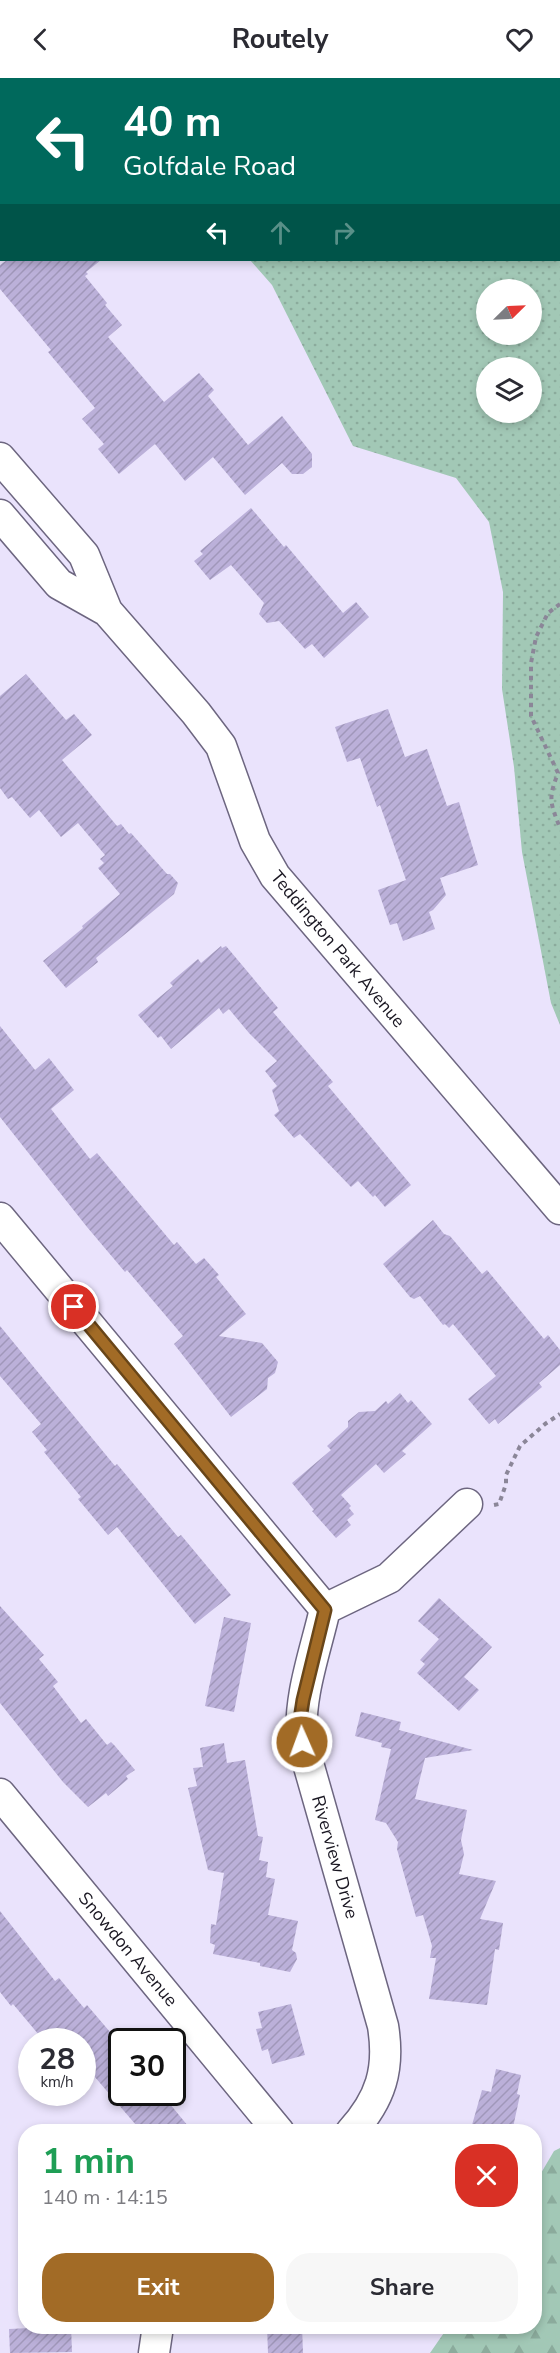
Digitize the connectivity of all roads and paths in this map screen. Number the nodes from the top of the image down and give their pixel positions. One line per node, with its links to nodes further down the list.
1 (0, 458): 4 (street, Teddington Park Avenue)
2 (0, 515): 4 (street, Teddington Park Avenue)
3 (560, 604): 5 (path)
4 (108, 610): 6 (street, Teddington Park Avenue)
5 (560, 828)
6 (560, 1209)
7 (0, 1218): 10 (street)
8 (560, 1414): 9 (path)
9 (467, 1504): 10 (street)
10 (325, 1610): 13 (street, Riverview Drive)
11 (0, 1794): 12 (street, Snowdon Avenue)
12 (272, 2124)
13 (357, 2124)
14 (157, 2334): 15 (street)
15 (154, 2353)

